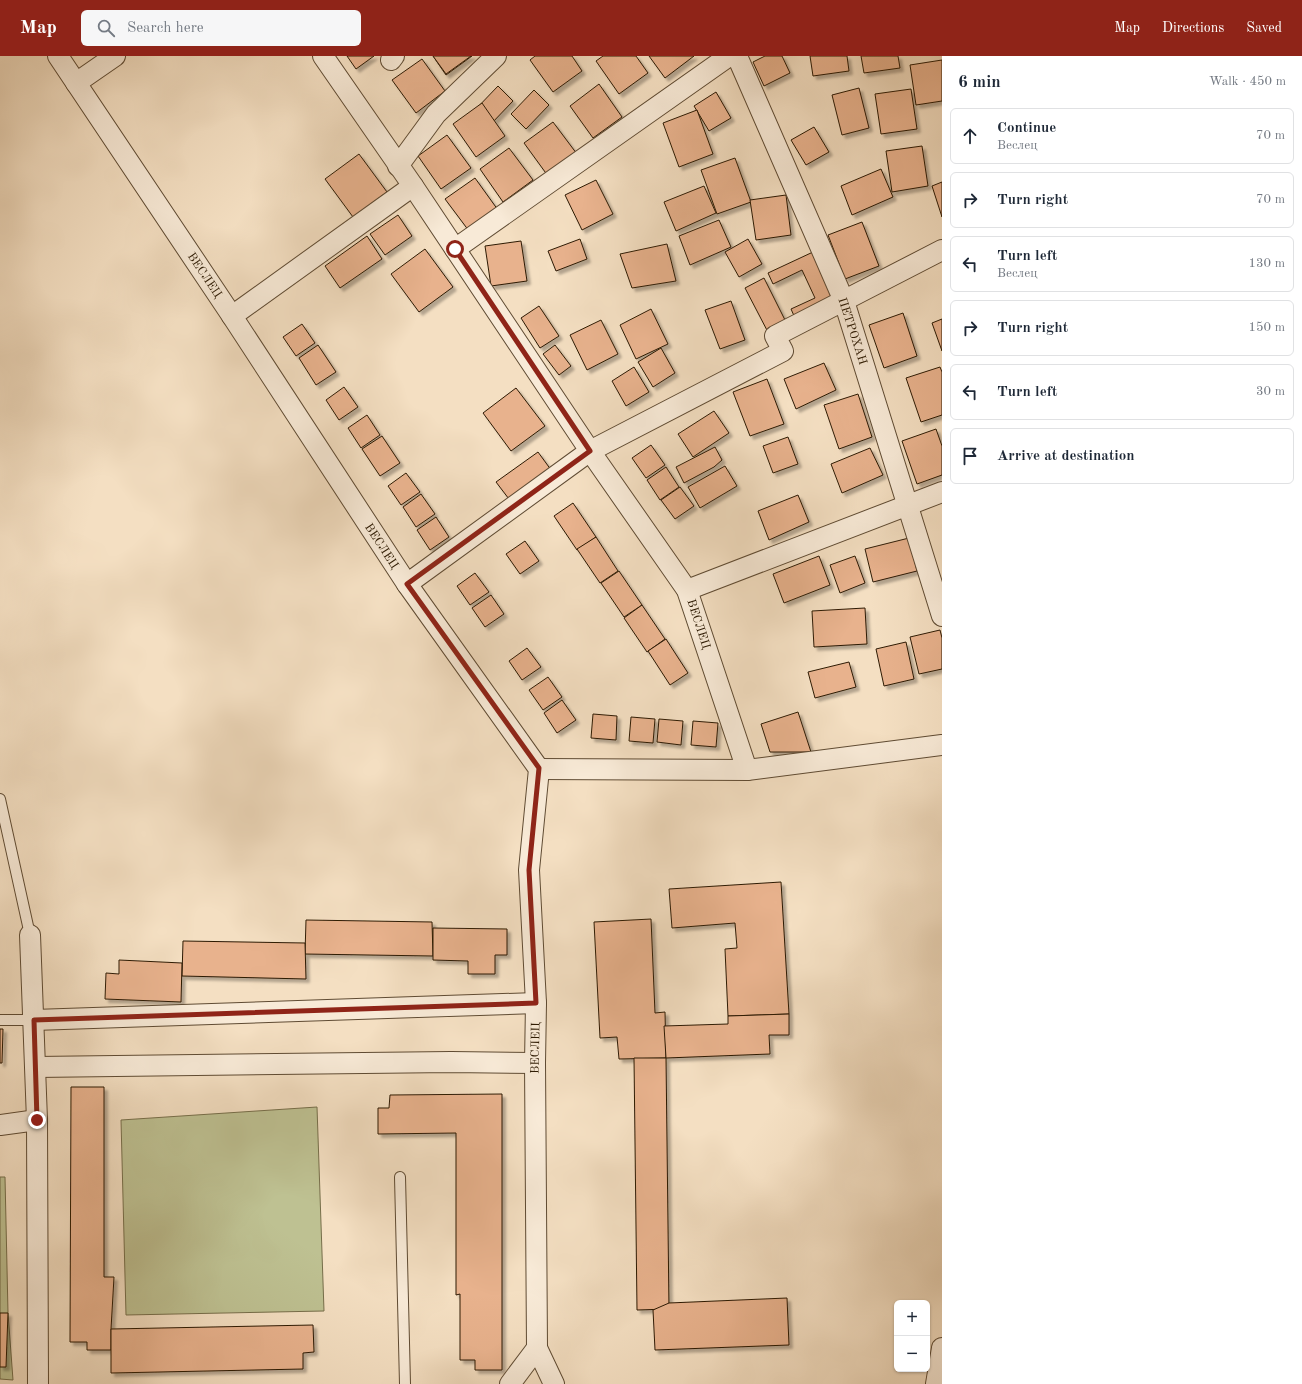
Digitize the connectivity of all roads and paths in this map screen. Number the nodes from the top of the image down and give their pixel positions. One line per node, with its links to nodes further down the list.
1 (58, 56): 7 (street, ВЕСЛЕЦ)
2 (114, 56): 7 (street)
3 (323, 56): 8 (street, ВЕСЛЕЦ)
4 (496, 56): 8 (street)
5 (729, 56): 10 (street)
6 (737, 56): 12 (street, ПЕТРОХАН)
7 (76, 83): 13 (street, ВЕСЛЕЦ)
8 (398, 166): 9 (street, ВЕСЛЕЦ)
9 (412, 186): 10 (street, ВЕСЛЕЦ); 13 (street)
10 (455, 249): 14 (street, ВЕСЛЕЦ)
11 (942, 250): 12 (street)
12 (844, 301): 14 (street); 16 (street, ПЕТРОХАН)
13 (232, 316): 17 (street, ВЕСЛЕЦ)
14 (590, 451): 17 (street); 18 (street, ВЕСЛЕЦ)
15 (942, 492): 16 (street)
16 (908, 506): 18 (street); 19 (street, ПЕТРОХАН)
17 (407, 584): 21 (street, ВЕСЛЕЦ)
18 (687, 590): 22 (street, ВЕСЛЕЦ)
19 (942, 616)
20 (942, 745): 22 (street)
21 (539, 768): 22 (street); 25 (street, ВЕСЛЕЦ)
22 (747, 770)
23 (0, 799): 24 (lane)
24 (30, 935): 27 (street)
25 (536, 1003): 27 (street); 28 (street, ВЕСЛЕЦ)
26 (0, 1020): 27 (lane)
27 (34, 1020): 29 (street)
28 (535, 1063): 29 (street); 33 (street, ВЕСЛЕЦ)
29 (36, 1067): 30 (street)
30 (37, 1120): 31 (street); 35 (street)
31 (0, 1125)
32 (400, 1176): 36 (lane)
33 (537, 1348): 37 (street); 38 (street, ВЕСЛЕЦ)
34 (942, 1348): 39 (street)
35 (38, 1384)
36 (405, 1384)
37 (510, 1384)
38 (554, 1384)
39 (936, 1384)

